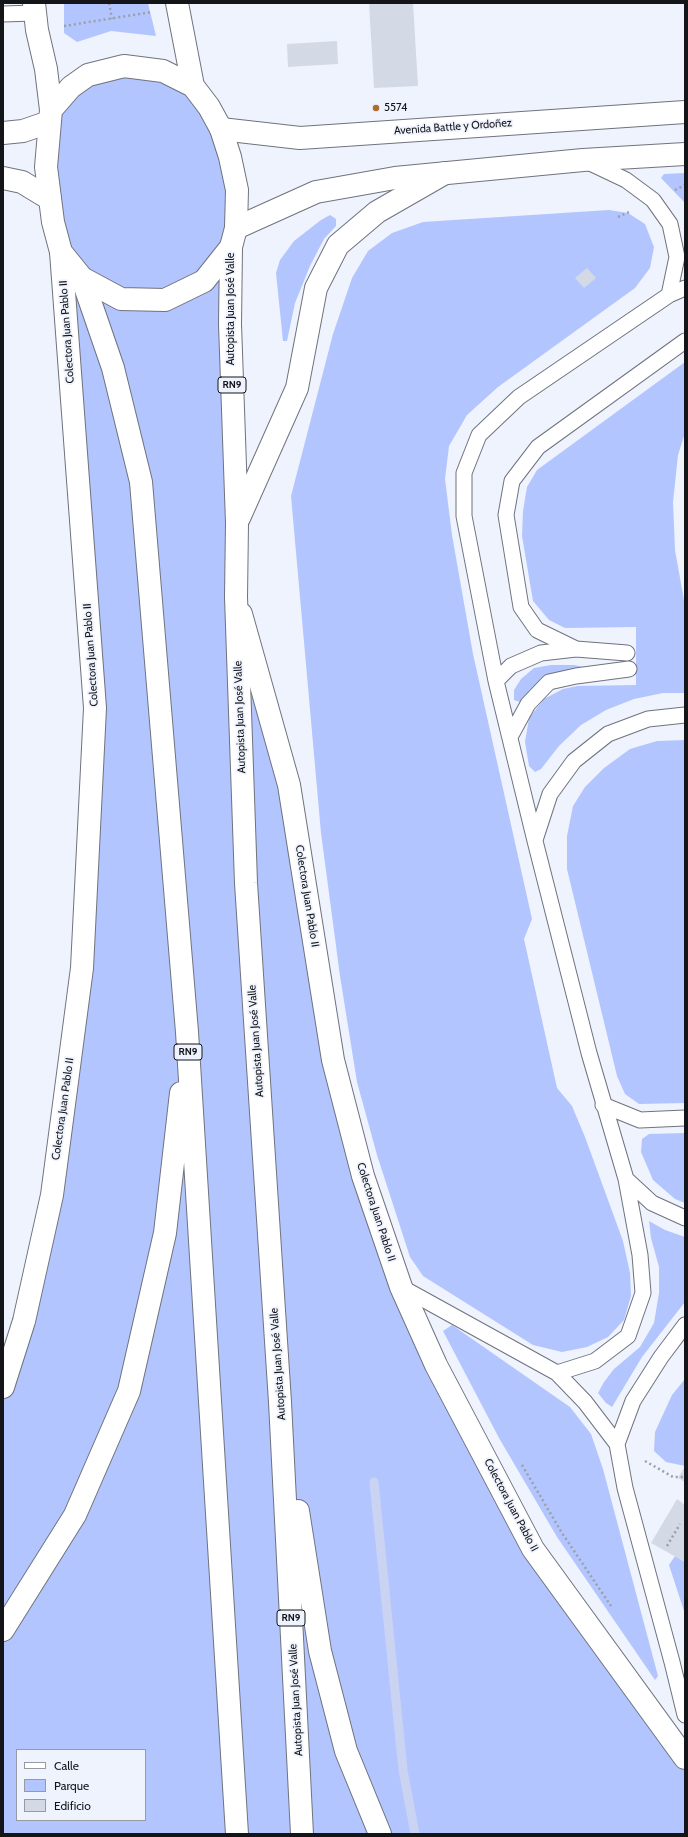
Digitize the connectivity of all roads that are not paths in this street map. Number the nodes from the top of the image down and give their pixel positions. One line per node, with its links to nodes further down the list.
1 (177, 5): 4 (main road)
2 (3, 14): 3 (lane)
3 (35, 15): 6 (main road)
4 (192, 86): 6 (main road); 7 (main road, Autopista Juan José Valle)
5 (685, 112): 7 (main road, Avenida Battle y Ordoñez)
6 (50, 116): 8 (main road); 13 (main road)
7 (221, 129): 14 (main road, Autopista Juan José Valle)
8 (3, 133)
9 (685, 154): 10 (main road)
10 (583, 160): 11 (main road); 18 (lane)
11 (445, 173): 14 (main road); 20 (main road)
12 (3, 178): 13 (main road)
13 (50, 199): 15 (main road)
14 (233, 238): 16 (main road); 20 (main road, Autopista Juan José Valle / RN9)
15 (61, 252): 16 (main road); 37 (main road, Colectora Juan Pablo II)
16 (82, 278): 29 (main road, RN9)
17 (685, 288): 18 (lane)
18 (669, 295): 25 (lane)
19 (685, 341): 22 (lane)
20 (237, 523): 21 (main road, Autopista Juan José Valle / RN9)
21 (236, 597): 34 (main road, Colectora Juan Pablo II); 38 (main road, Autopista Juan José Valle / RN9)
22 (576, 649): 23 (lane); 25 (lane)
23 (627, 653)
24 (629, 669): 27 (lane)
25 (496, 681): 27 (lane)
26 (685, 715): 28 (lane)
27 (510, 737): 28 (lane)
28 (535, 841): 30 (lane)
29 (187, 1032): 40 (main road); 43 (main road, RN9)
30 (603, 1105): 31 (lane); 32 (lane)
31 (685, 1118)
32 (626, 1180): 33 (lane); 36 (lane)
33 (685, 1218)
34 (401, 1287): 36 (lane); 42 (main road, Colectora Juan Pablo II)
35 (685, 1325): 39 (lane)
36 (557, 1373): 39 (lane)
37 (3, 1387)
38 (280, 1402): 44 (main road, Autopista Juan José Valle / RN9); 45 (main road)
39 (617, 1444): 41 (lane)
40 (3, 1630)
41 (685, 1715)
42 (685, 1758)
43 (237, 1834)
44 (302, 1834)
45 (380, 1834)

